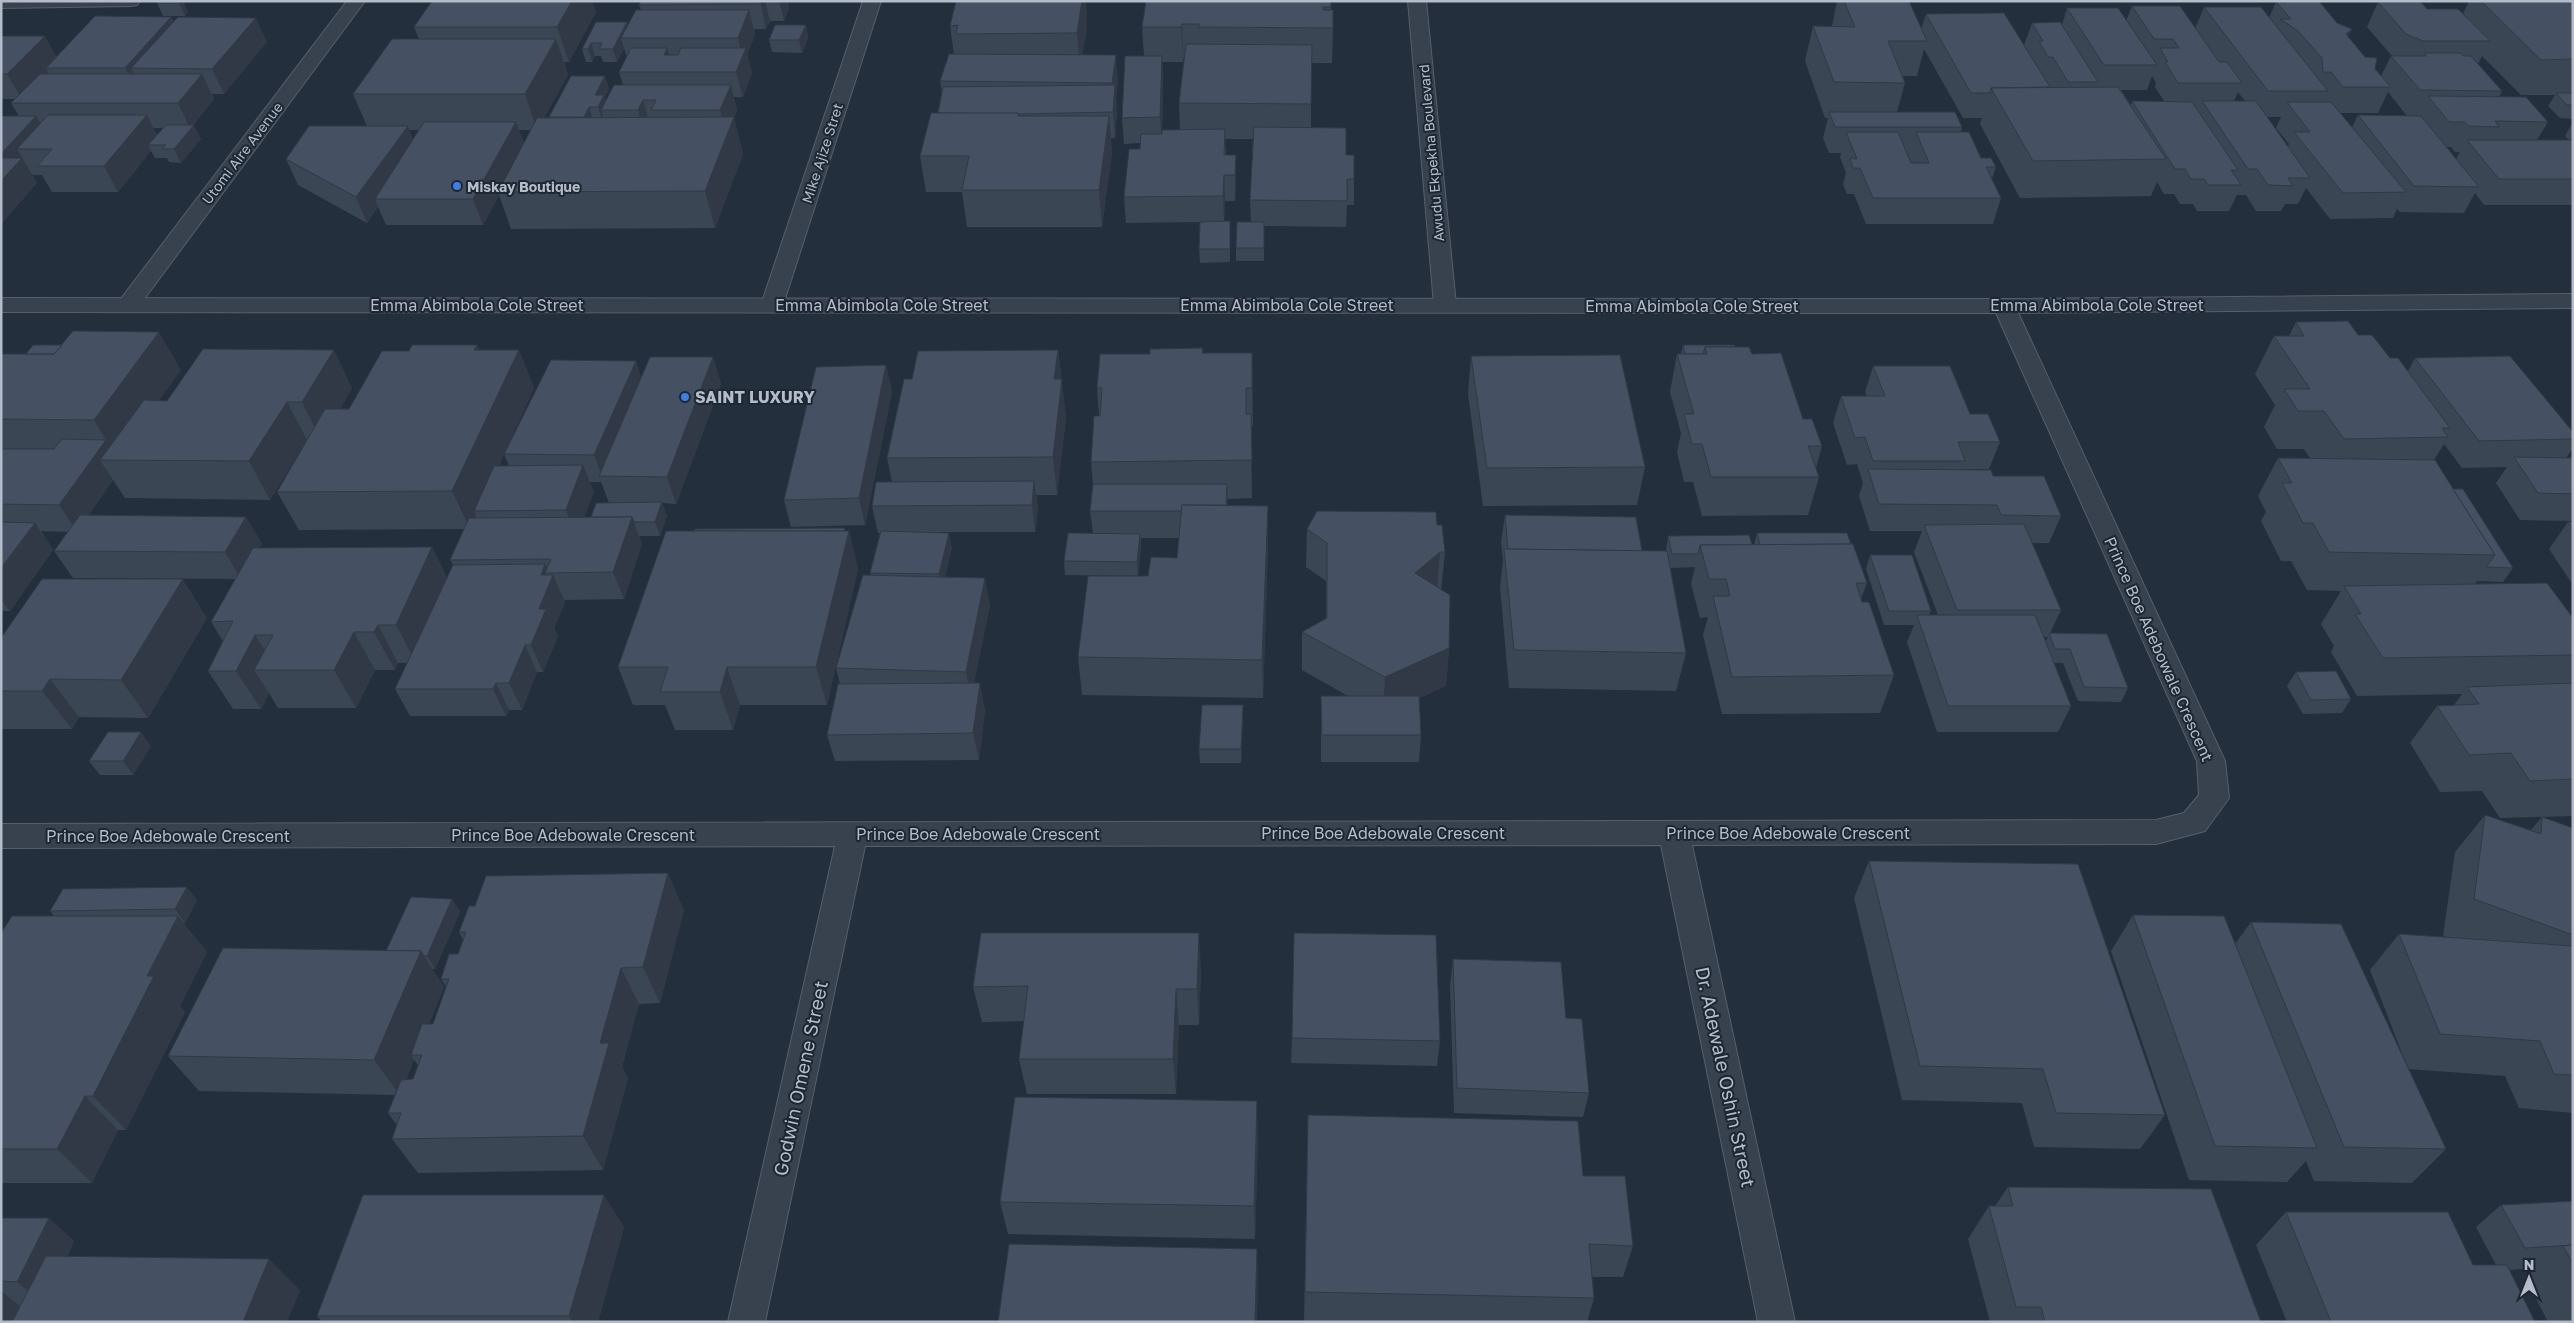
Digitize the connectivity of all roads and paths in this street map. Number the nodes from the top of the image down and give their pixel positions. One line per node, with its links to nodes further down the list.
1 (131, 1): 5 (street)
2 (356, 1): 8 (street, Utomi Aire Avenue)
3 (872, 1): 9 (street, Mike Ajize Stret)
4 (1417, 1): 10 (street, Awudu Ekpekha Boulevard)
5 (1, 3)
6 (2573, 301): 11 (street, Emma Abimbola Cole Street)
7 (1, 305): 8 (street, Emma Abimbola Cole Street)
8 (128, 305): 9 (street, Emma Abimbola Cole Street)
9 (772, 305): 10 (street, Emma Abimbola Cole Street)
10 (1445, 305): 11 (street, Emma Abimbola Cole Street)
11 (2004, 306): 12 (street, Prince Boe Adebowale Crescent)
12 (1674, 833): 13 (street, Prince Boe Adebowale Crescent); 16 (street, Dr. Adewale Oshin Street)
13 (854, 834): 14 (street, Prince Boe Adebowale Crescent); 15 (street, Godwin Omene Street)
14 (1, 836)
15 (746, 1322)
16 (1777, 1322)

